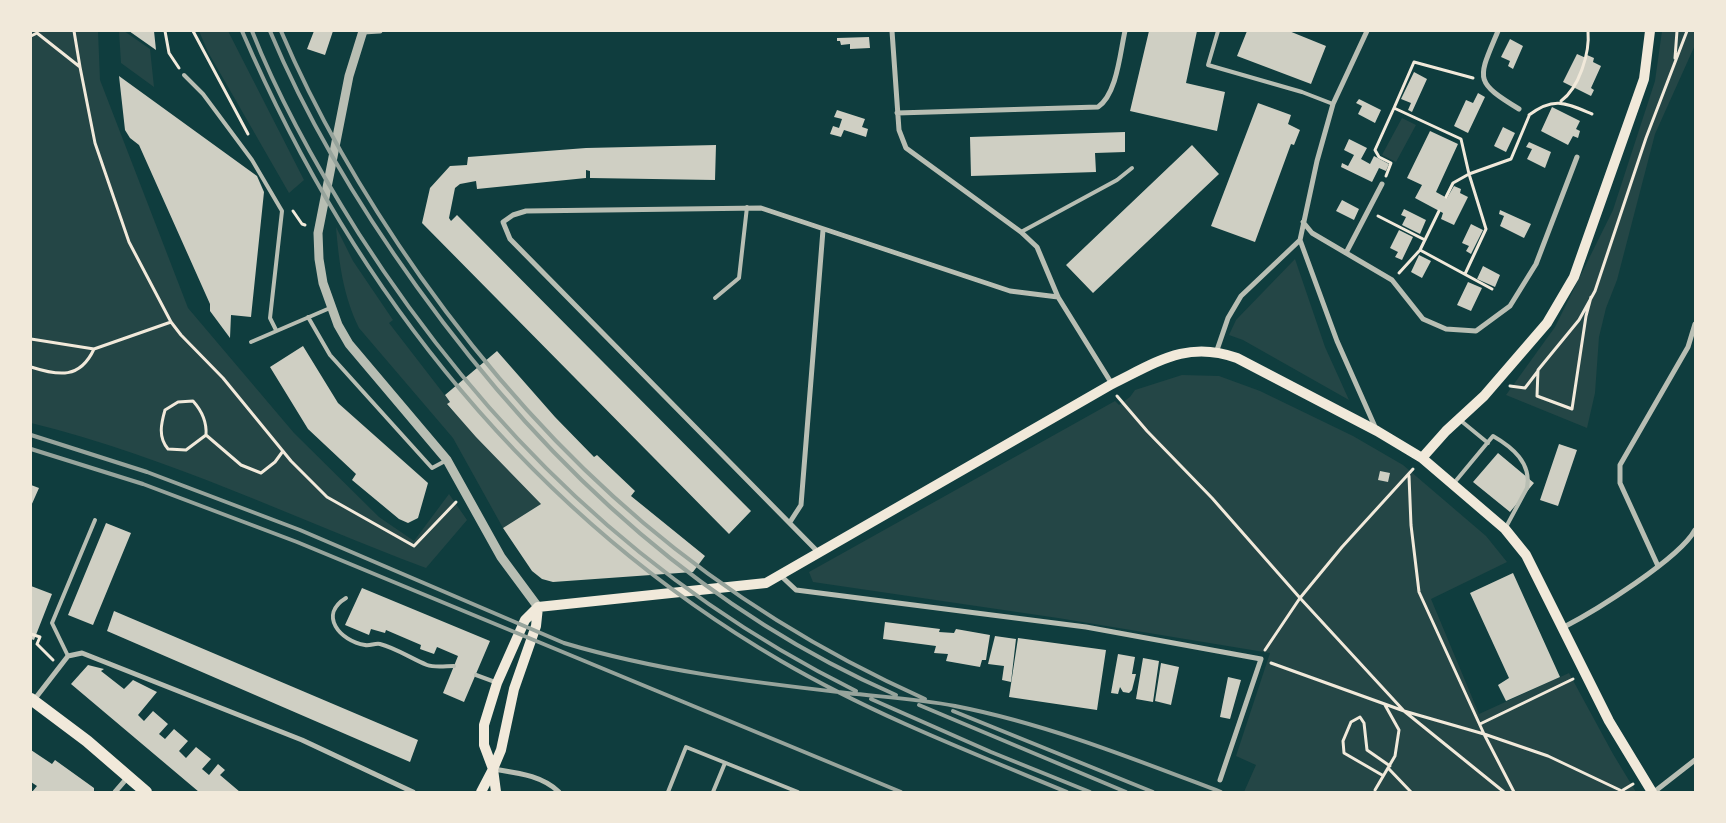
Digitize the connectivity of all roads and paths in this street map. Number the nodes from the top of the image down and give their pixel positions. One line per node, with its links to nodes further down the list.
1 (74, 31): 17 (path)
2 (165, 31): 18 (path)
3 (193, 31): 27 (path)
4 (380, 31): 14 (street)
5 (892, 31): 24 (street)
6 (1125, 31): 24 (street)
7 (1218, 31): 21 (lane)
8 (1367, 31): 21 (street)
9 (1498, 31): 19 (street)
10 (1588, 31): 20 (path)
11 (1650, 31): 62 (main road)
12 (1677, 31): 16 (path)
13 (1688, 31): 16 (path)
14 (363, 32): 51 (street)
15 (31, 36): 17 (path)
16 (1675, 61): 49 (path)
17 (80, 67): 53 (path)
18 (184, 75): 55 (lane)
19 (1483, 80): 22 (path); 23 (street)
20 (1561, 101): 25 (path); 26 (path)
21 (1333, 104): 37 (street)
22 (1394, 108): 30 (path); 31 (path)
23 (1519, 109): 26 (path)
24 (897, 114): 40 (street)
25 (1592, 114)
26 (1529, 115): 30 (path)
27 (250, 138)
28 (1577, 157): 46 (street)
29 (1132, 168): 40 (lane)
30 (1469, 174): 32 (path); 45 (path)
31 (1382, 184): 35 (street)
32 (1446, 197)
33 (288, 204): 38 (path)
34 (746, 207): 39 (street); 50 (lane); 77 (street)
35 (1368, 211): 42 (path); 44 (street)
36 (1439, 211): 42 (path)
37 (1303, 222): 41 (street); 44 (street)
38 (305, 224)
39 (823, 230): 48 (street); 77 (street)
40 (1021, 232): 48 (street)
41 (1300, 240): 59 (street); 66 (street)
42 (1425, 240): 43 (path)
43 (1420, 250): 45 (path); 46 (path)
44 (1346, 253): 46 (street)
45 (1465, 274): 47 (path)
46 (1392, 280)
47 (1492, 288)
48 (1058, 297): 63 (street)
49 (1591, 297): 61 (path); 61 (path)
50 (715, 298)
51 (330, 308): 52 (lane); 71 (street)
52 (308, 317): 55 (lane); 71 (lane)
53 (171, 322): 58 (path); 69 (path)
54 (1695, 324): 81 (street)
55 (276, 330): 57 (lane)
56 (31, 339): 58 (path)
57 (251, 342)
58 (94, 349): 60 (path)
59 (1217, 350): 63 (main road); 66 (main road)
60 (31, 367)
61 (1538, 370): 62 (path)
62 (1495, 383): 65 (main road)
63 (1112, 384): 80 (main road)
64 (1117, 395): 84 (path)
65 (1460, 420): 68 (lane); 70 (main road)
66 (1377, 431): 70 (main road)
67 (206, 435): 67 (path); 69 (path)
68 (1488, 443): 74 (lane); 78 (lane)
69 (283, 451): 75 (path)
70 (1422, 458): 74 (main road)
71 (447, 460): 85 (street)
72 (1413, 469): 73 (path)
73 (1409, 475): 84 (path); 98 (path)
74 (1453, 485): 78 (main road)
75 (458, 500)
76 (95, 520): 88 (lane)
77 (790, 522): 80 (street)
78 (1505, 529): 86 (main road)
79 (1695, 530): 81 (street)
80 (820, 554): 82 (main road)
81 (1658, 566): 86 (street)
82 (779, 575): 85 (main road); 89 (street)
83 (346, 598): 91 (lane)
84 (1300, 598): 89 (path); 97 (path)
85 (538, 607): 94 (main road); 103 (main road)
86 (1564, 628): 121 (main road)
87 (31, 634): 90 (path)
88 (68, 656): 90 (street); 111 (street)
89 (1261, 659): 96 (path); 106 (street)
90 (59, 666): 95 (street)
91 (454, 666)
92 (476, 675): 94 (lane)
93 (1573, 678): 98 (path)
94 (497, 683): 103 (main road)
95 (32, 700): 105 (main road)
96 (1385, 704): 97 (path); 102 (path)
97 (1404, 711): 99 (path); 119 (path)
98 (1480, 724): 99 (path)
99 (1484, 734): 108 (path); 120 (path)
100 (1695, 760): 121 (street)
101 (725, 763): 115 (lane); 116 (lane); 117 (lane)
102 (1389, 768): 104 (path); 104 (path); 118 (path)
103 (494, 769): 112 (main road); 113 (main road); 114 (street)
104 (1382, 775): 107 (path)
105 (128, 777): 109 (street); 110 (main road)
106 (1220, 780)
107 (1375, 790)
108 (1624, 791)
109 (115, 792)
110 (146, 792)
111 (413, 792)
112 (480, 792)
113 (496, 792)
114 (559, 792)
115 (668, 792)
116 (713, 792)
117 (798, 792)
118 (1411, 792)
119 (1504, 792)
120 (1514, 792)
121 (1653, 792)

